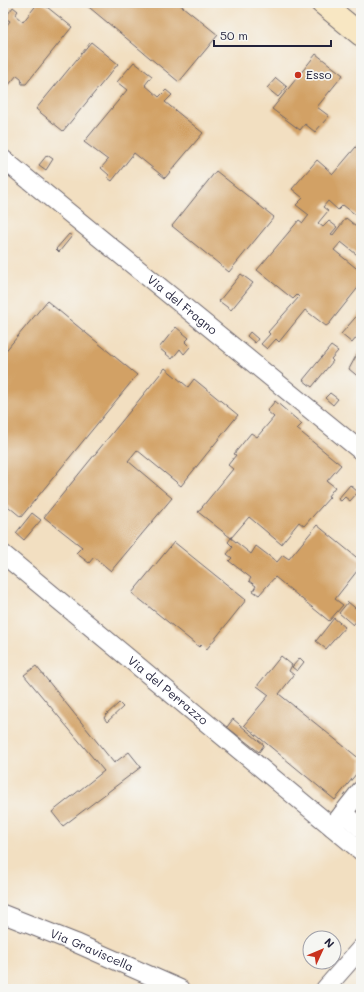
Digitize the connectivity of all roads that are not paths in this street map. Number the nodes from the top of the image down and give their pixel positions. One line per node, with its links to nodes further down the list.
1 (330, 5): 2 (main road)
2 (361, 35)
3 (3, 159): 4 (street, Via del Fragno)
4 (361, 451)
5 (3, 554): 7 (street, Via del Perrazzo)
6 (361, 790): 7 (street)
7 (337, 820): 8 (street); 9 (street)
8 (361, 828)
9 (361, 851)
10 (5, 913): 12 (street, Via Graviscella)
11 (361, 948): 13 (street)
12 (180, 989)
13 (325, 989)

